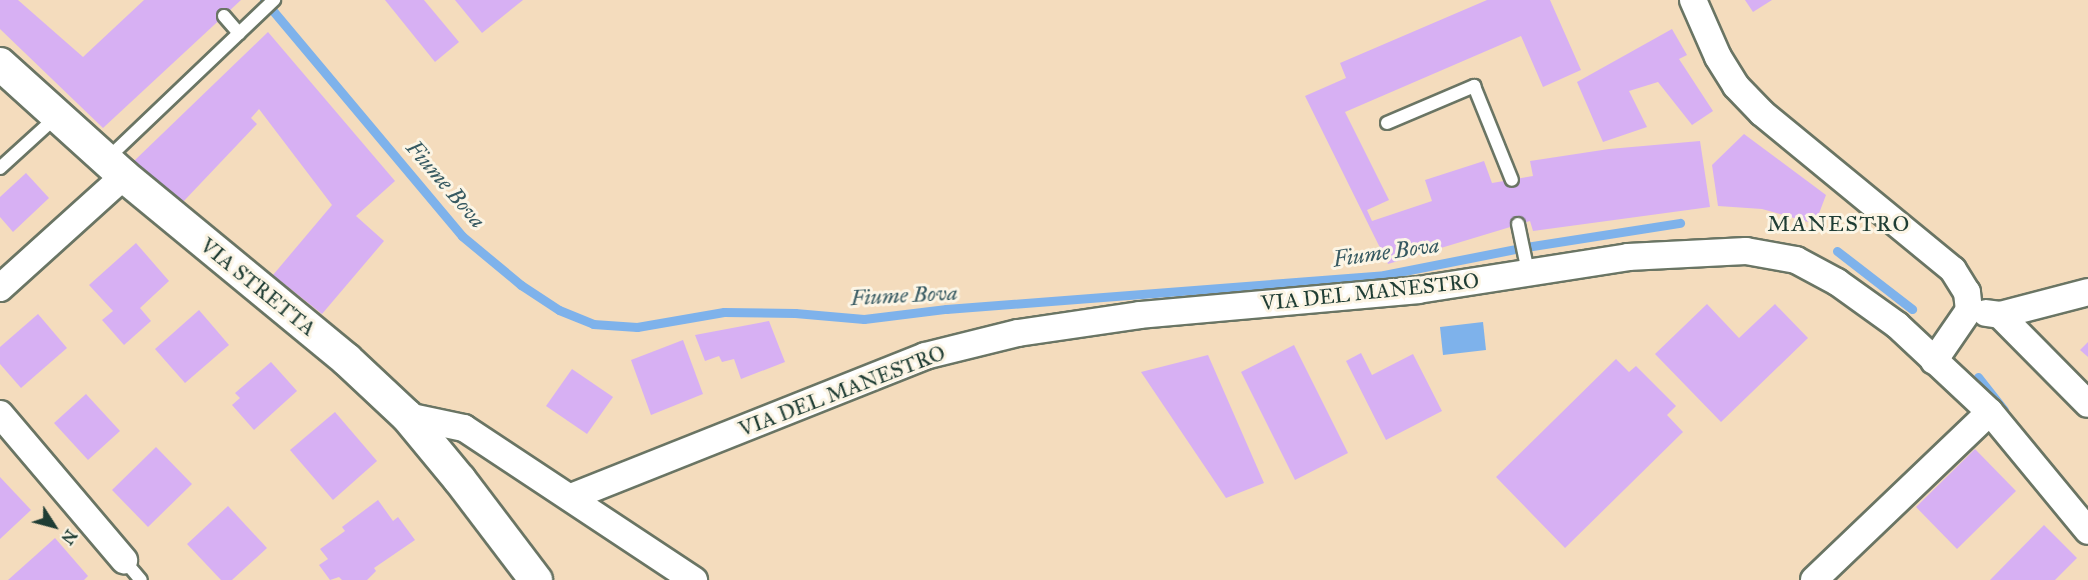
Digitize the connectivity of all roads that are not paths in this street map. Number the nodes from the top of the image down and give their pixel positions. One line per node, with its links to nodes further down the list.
1 (274, 0): 4 (lane)
2 (1693, 0): 15 (street)
3 (224, 16): 4 (lane)
4 (239, 33): 9 (lane)
5 (0, 64): 6 (street, VIA STRETTA)
6 (57, 116): 8 (lane); 9 (street, VIA STRETTA)
7 (1387, 123): 10 (lane)
8 (0, 168)
9 (115, 168): 13 (street); 21 (street, VIA STRETTA)
10 (1512, 180)
11 (1518, 224): 12 (lane)
12 (1526, 265): 17 (street, VIA DEL MANESTRO); 22 (street, VIA DEL MANESTRO)
13 (0, 288)
14 (2088, 292): 16 (street)
15 (1969, 310): 16 (street); 17 (street)
16 (2000, 315): 18 (street)
17 (1934, 361): 19 (street, VIA DEL MANESTRO)
18 (2088, 404)
19 (1990, 412): 23 (street, VIA DEL MANESTRO); 28 (street)
20 (0, 414): 24 (street)
21 (407, 416): 22 (street); 26 (street, VIA STRETTA)
22 (571, 496): 27 (street)
23 (2088, 531)
24 (124, 560): 25 (lane)
25 (141, 580)
26 (536, 580)
27 (694, 580)
28 (1814, 580)

